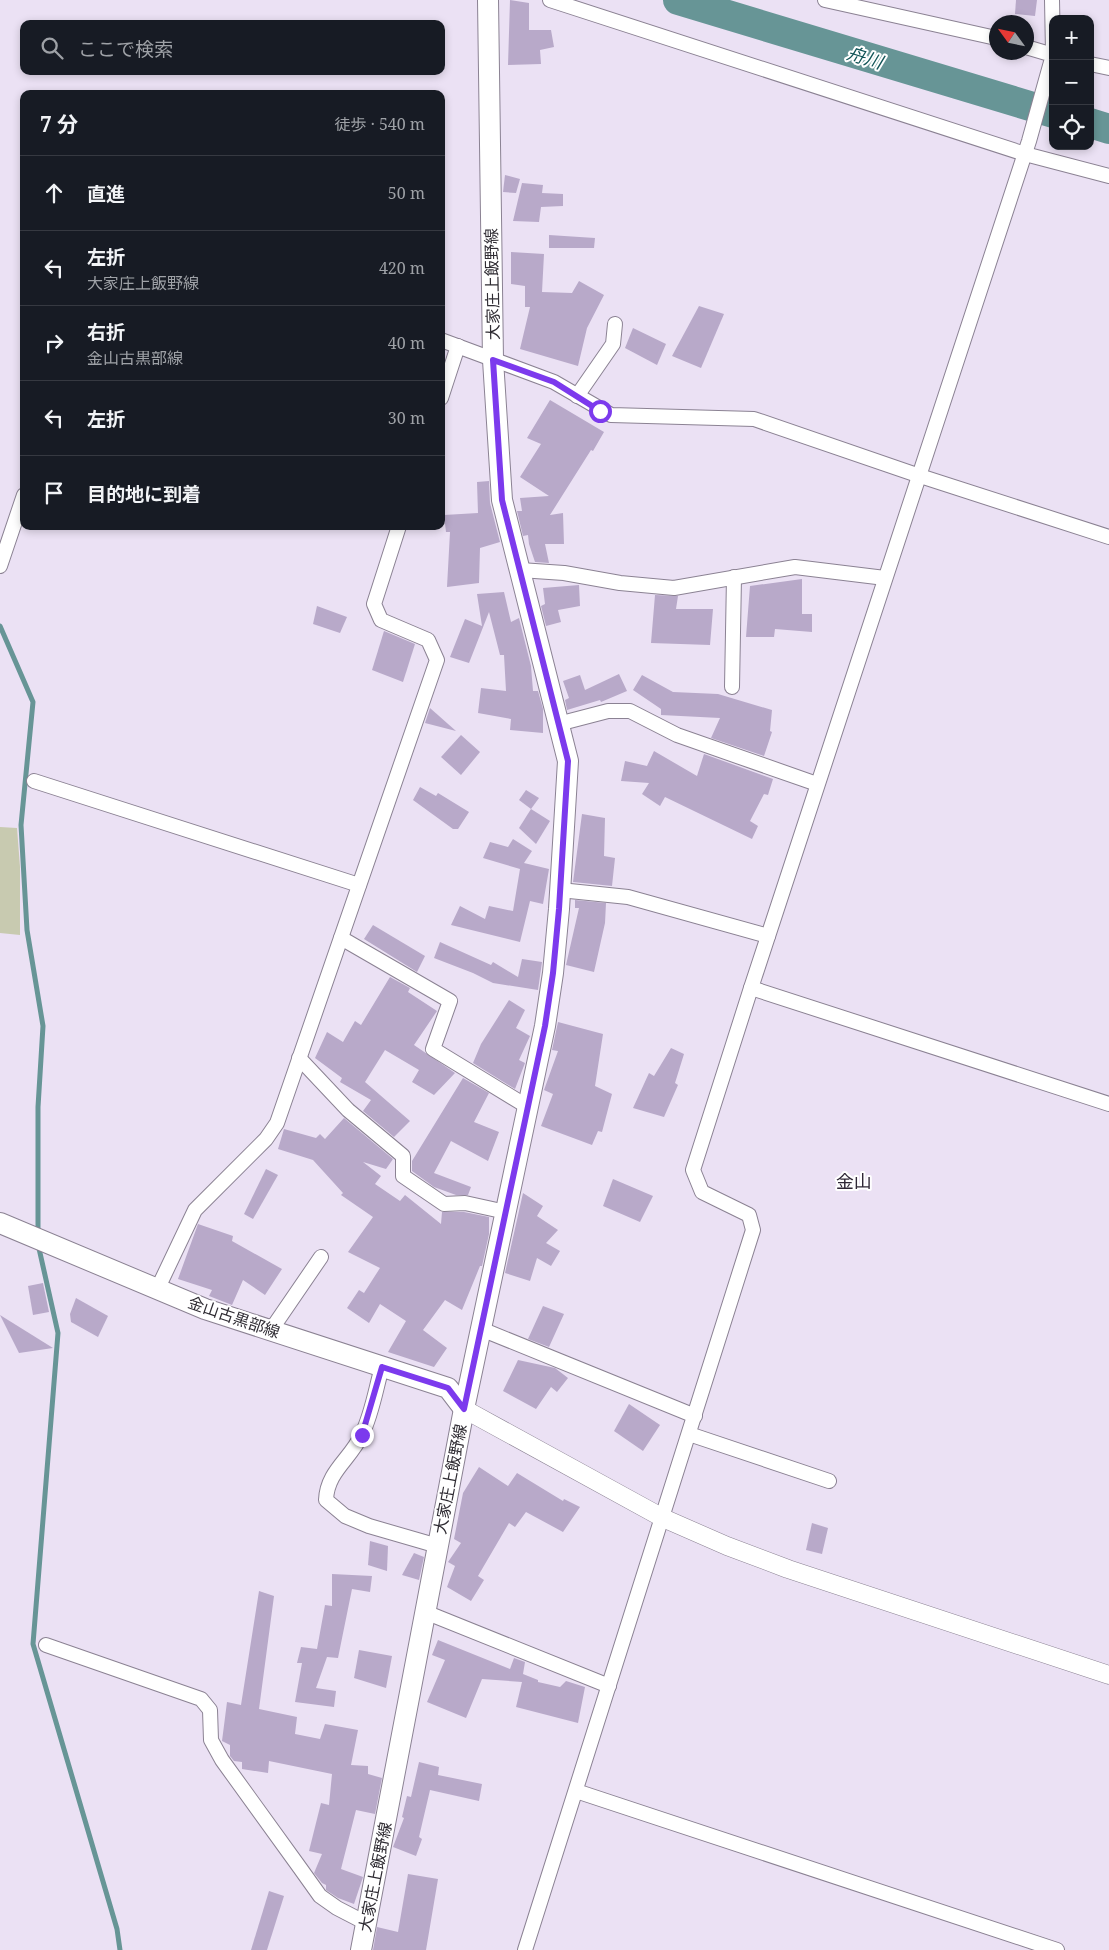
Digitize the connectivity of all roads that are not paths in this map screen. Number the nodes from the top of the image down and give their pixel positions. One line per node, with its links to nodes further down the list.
1 (488, 0): 17 (main road, 大家庄上飯野線)
2 (550, 0): 12 (street)
3 (825, 0): 6 (street)
4 (1052, 0): 5 (street)
5 (1052, 15)
6 (989, 36)
7 (1034, 49): 8 (street)
8 (1049, 53)
9 (1051, 60): 12 (street)
10 (1094, 65): 11 (street)
11 (1109, 68)
12 (1027, 148): 13 (street); 20 (street)
13 (1109, 176)
14 (615, 324): 19 (street)
15 (445, 341): 16 (street)
16 (458, 346): 17 (street); 18 (street)
17 (493, 360): 19 (street); 25 (main road, 大家庄上飯野線)
18 (445, 386)
19 (577, 396): 20 (street)
20 (920, 476): 23 (street); 27 (street)
21 (20, 507): 24 (street)
22 (398, 530): 32 (street)
23 (1109, 537)
24 (0, 566)
25 (520, 570): 26 (street); 29 (main road, 大家庄上飯野線)
26 (734, 577): 27 (street); 28 (street)
27 (885, 578): 31 (street)
28 (732, 688)
29 (558, 724): 31 (street); 33 (main road, 大家庄上飯野線)
30 (34, 781): 32 (street)
31 (817, 784): 34 (street)
32 (359, 885): 35 (street)
33 (560, 890): 34 (street); 39 (main road, 大家庄上飯野線)
34 (768, 936): 36 (street)
35 (341, 938): 37 (street); 39 (street)
36 (750, 988): 38 (street); 48 (street)
37 (299, 1058): 40 (street); 43 (street)
38 (1109, 1104)
39 (528, 1108): 40 (main road, 大家庄上飯野線)
40 (506, 1212): 44 (main road, 大家庄上飯野線)
41 (0, 1223): 43 (main road, 金山古黒部線)
42 (321, 1258): 45 (street)
43 (157, 1290): 45 (main road, 金山古黒部線)
44 (481, 1329): 47 (main road, 大家庄上飯野線); 48 (street)
45 (272, 1330): 46 (main road, 金山古黒部線)
46 (382, 1367): 47 (main road, 金山古黒部線); 52 (street)
47 (464, 1409): 51 (street); 52 (main road, 大家庄上飯野線)
48 (695, 1416): 49 (street)
49 (689, 1434): 50 (street); 51 (street)
50 (829, 1481)
51 (663, 1518): 55 (street); 56 (street)
52 (438, 1546): 53 (main road, 大家庄上飯野線)
53 (425, 1612): 56 (street); 58 (main road, 大家庄上飯野線)
54 (46, 1645): 58 (street)
55 (1109, 1675)
56 (609, 1686): 57 (street)
57 (576, 1791): 60 (street); 61 (street)
58 (366, 1923): 59 (main road, 大家庄上飯野線)
59 (361, 1950)
60 (525, 1950)
61 (1057, 1950)

